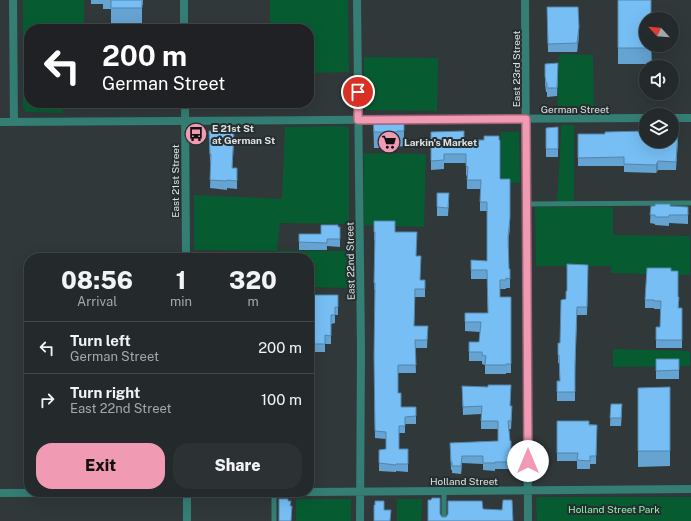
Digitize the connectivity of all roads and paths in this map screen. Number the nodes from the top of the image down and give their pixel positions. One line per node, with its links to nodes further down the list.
1 (13, 0): 14 (street)
2 (184, 0): 5 (street)
3 (357, 0): 11 (street, East 22nd Street)
4 (525, 0): 10 (street, East 23rd Street)
5 (184, 24)
6 (185, 108): 12 (street, East 21st Street)
7 (639, 118): 10 (street, German Street)
8 (679, 118): 9 (street)
9 (691, 118)
10 (526, 119): 11 (street, German Street); 16 (street, East 23rd Street)
11 (358, 120): 12 (street, German Street); 20 (street, East 22nd Street)
12 (185, 121): 14 (street, German Street); 17 (street, East 21st Street)
13 (0, 122): 14 (street, German Street)
14 (14, 122)
15 (691, 203): 16 (lane)
16 (526, 204): 18 (street, East 23rd Street)
17 (186, 253)
18 (528, 490): 19 (street, Holland Street); 21 (street, Holland Street); 31 (street, East 23rd Street)
19 (691, 490)
20 (360, 491): 21 (street, Holland Street); 22 (street, Holland Street); 29 (street, East 22nd Street)
21 (444, 491): 30 (lane)
22 (314, 492)
23 (0, 494): 24 (street)
24 (24, 494)
25 (187, 497): 27 (street)
26 (274, 497): 28 (lane)
27 (187, 521)
28 (274, 521)
29 (360, 521)
30 (444, 521)
31 (528, 521)

